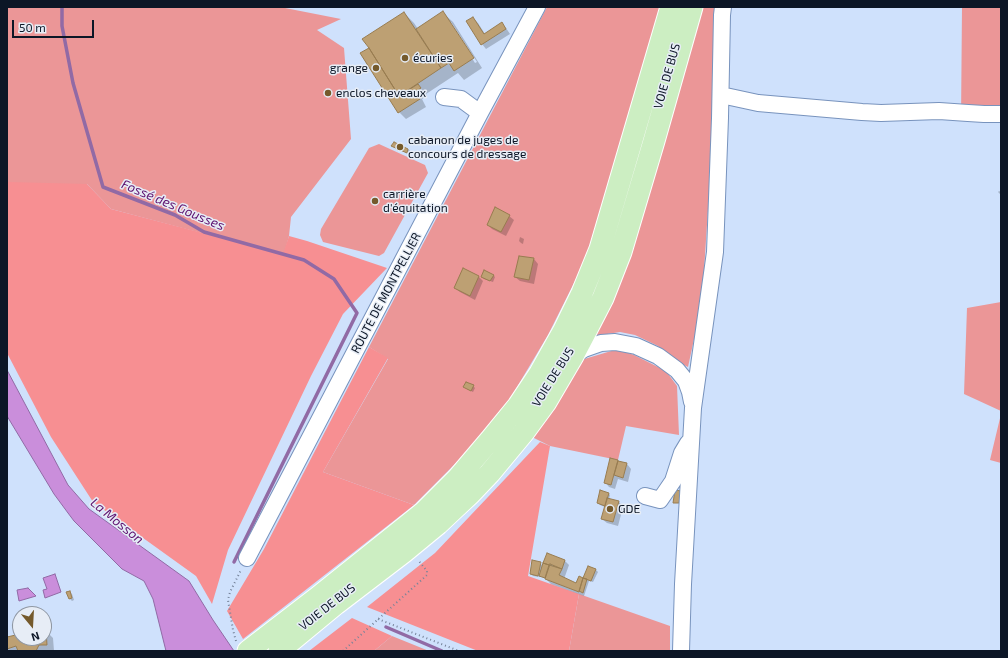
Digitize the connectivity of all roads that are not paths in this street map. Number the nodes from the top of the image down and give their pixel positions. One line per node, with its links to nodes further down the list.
1 (537, 7): 8 (street, ROUTE DE MONTPELLIER)
2 (671, 7): 17 (main road)
3 (687, 7): 17 (street, VOIE DE BUS)
4 (692, 7): 10 (main road)
5 (723, 7): 6 (street)
6 (720, 95): 9 (street); 11 (street)
7 (444, 97): 8 (street)
8 (480, 113): 16 (street, ROUTE DE MONTPELLIER)
9 (1001, 114)
10 (573, 356): 12 (street); 18 (main road)
11 (699, 366): 12 (street); 13 (street)
12 (686, 381): 13 (street)
13 (693, 408): 14 (street)
14 (692, 436): 15 (street); 19 (street)
15 (644, 496)
16 (248, 558)
17 (252, 648)
18 (279, 651)
19 (681, 651)

